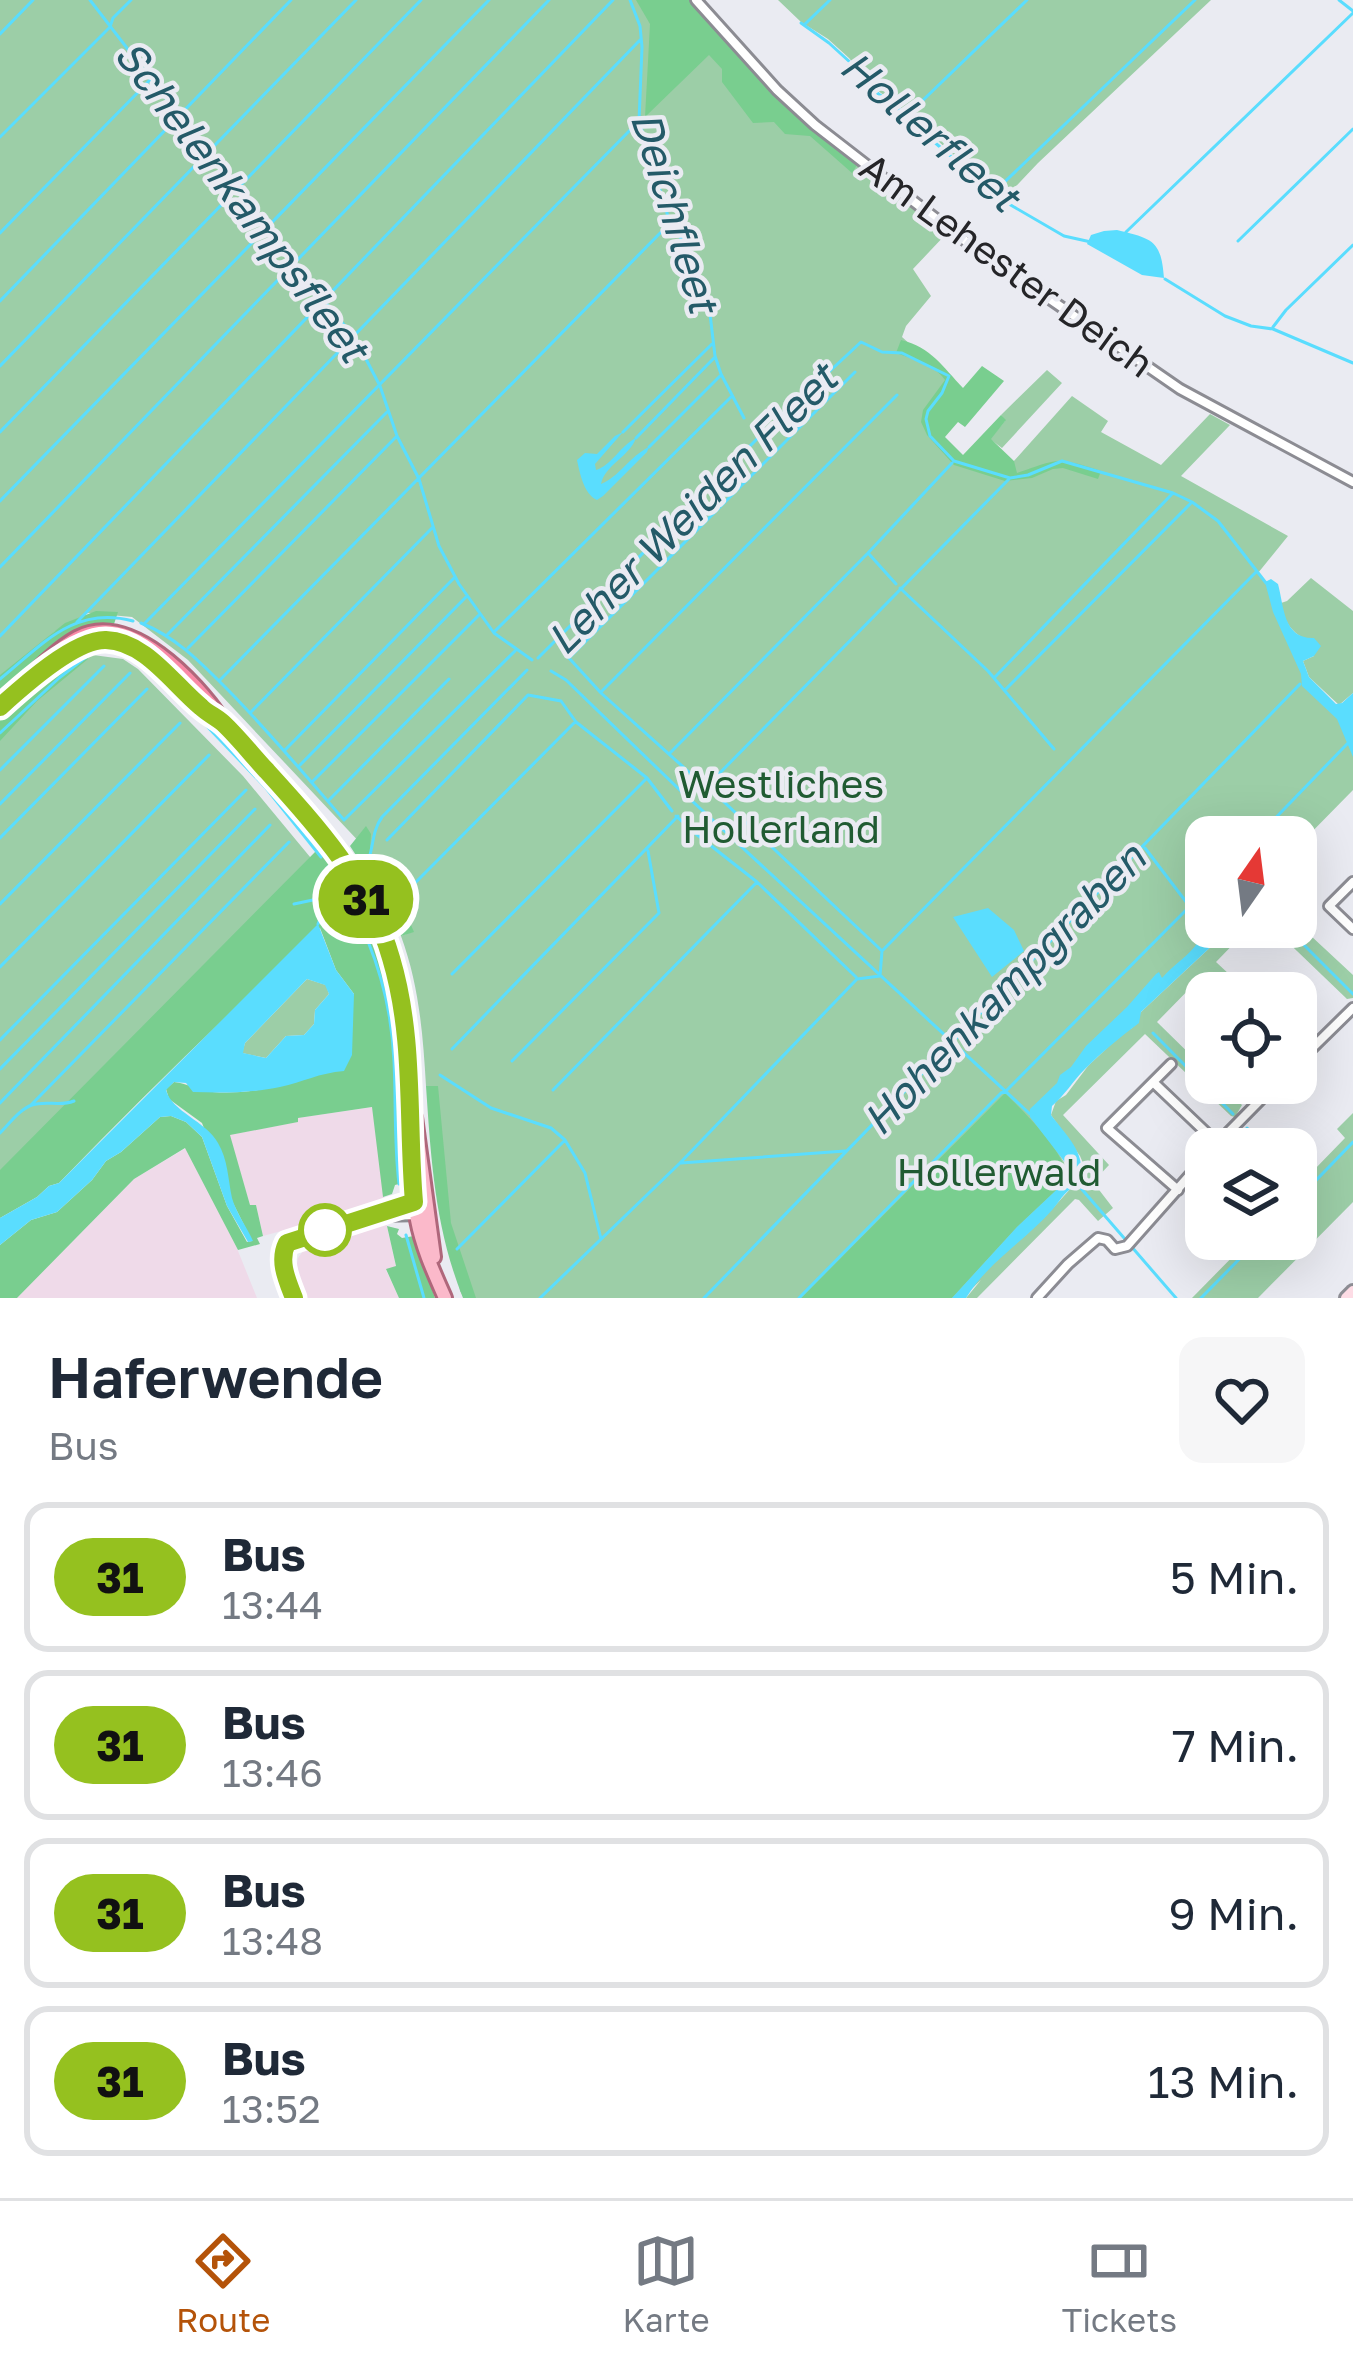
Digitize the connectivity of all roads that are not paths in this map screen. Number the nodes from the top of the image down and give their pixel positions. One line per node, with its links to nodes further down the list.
1 (696, 0): 2 (street, Am Lehester Deich)
2 (1353, 482)
3 (0, 707): 4 (highway)
4 (303, 812): 16 (main road)
5 (1353, 882): 6 (street)
6 (1353, 929)
7 (1353, 1008): 8 (street)
8 (1317, 1041)
9 (1171, 1064): 10 (street)
10 (1153, 1082): 12 (street); 15 (street)
11 (1256, 1104): 13 (street)
12 (1198, 1128)
13 (1233, 1128)
14 (1185, 1182): 15 (street)
15 (1178, 1190): 20 (street)
16 (421, 1208): 18 (street); 19 (main road)
17 (1353, 1292): 21 (main road)
18 (294, 1298)
19 (445, 1298)
20 (1037, 1298)
21 (1346, 1298)

